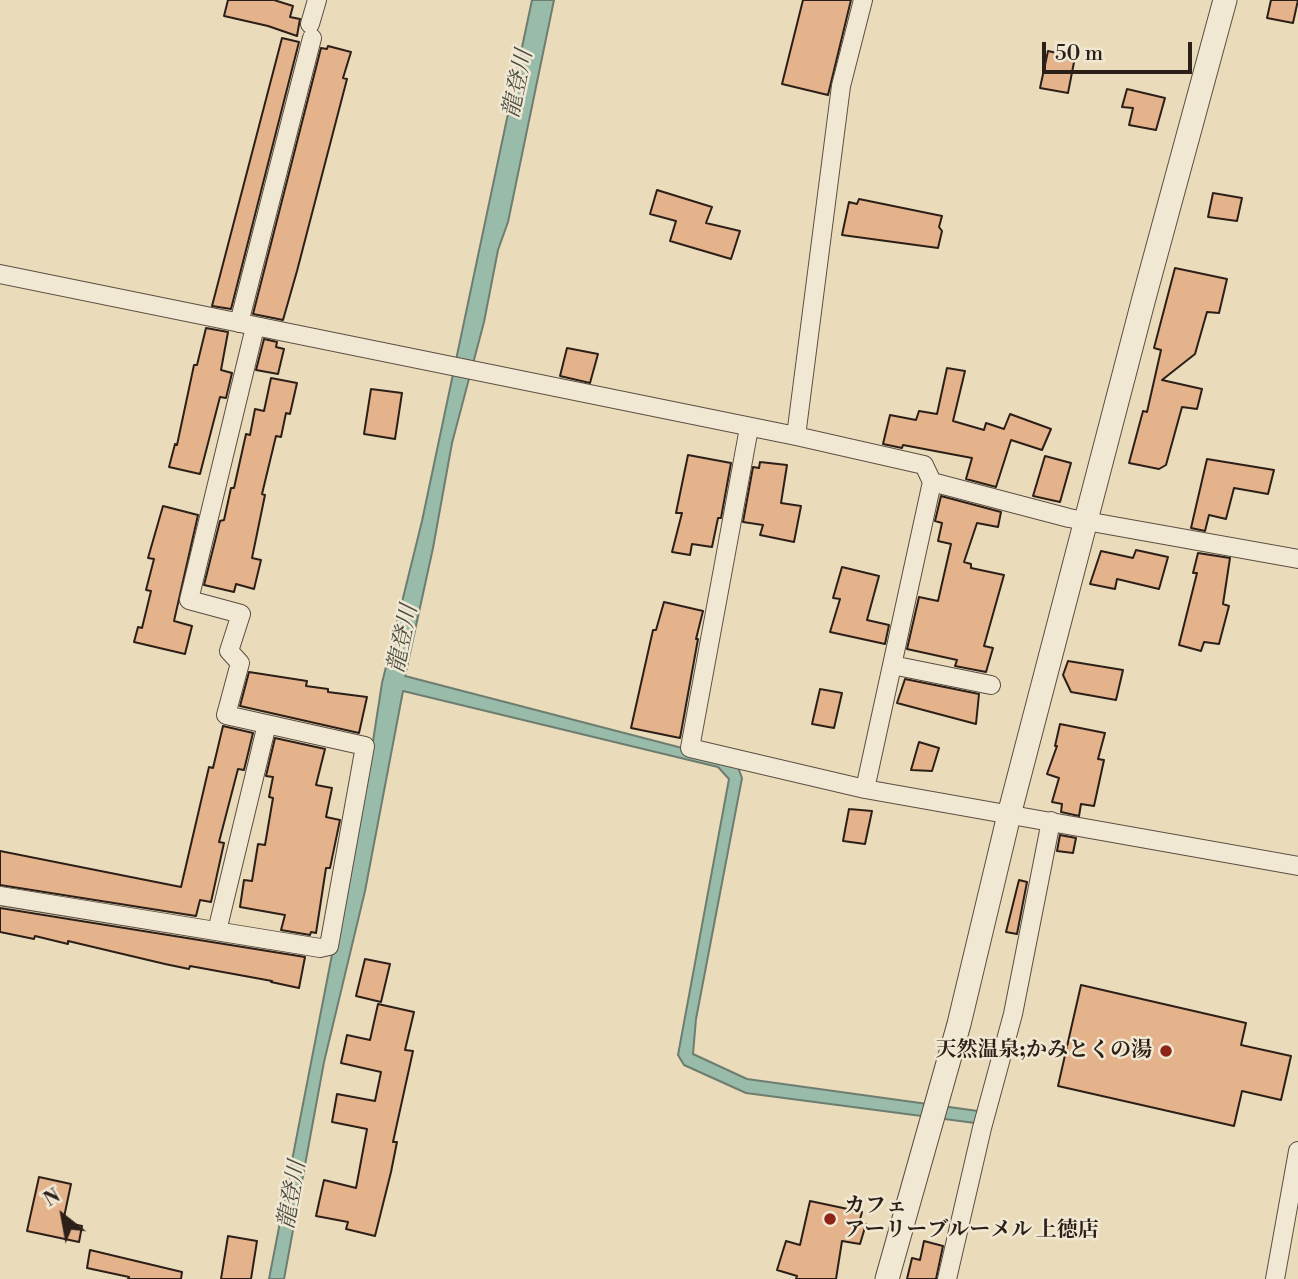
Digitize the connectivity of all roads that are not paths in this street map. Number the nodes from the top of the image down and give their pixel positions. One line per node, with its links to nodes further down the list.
1 (317, 0): 5 (street)
2 (863, 0): 7 (street)
3 (1225, 0): 9 (street)
4 (0, 274): 5 (street)
5 (247, 325): 6 (street); 13 (street)
6 (749, 428): 7 (street); 14 (street)
7 (796, 436): 8 (street)
8 (932, 482): 9 (street); 11 (street)
9 (1087, 521): 10 (street); 15 (street)
10 (1298, 559)
11 (892, 665): 12 (street); 14 (street)
12 (991, 685)
13 (267, 724): 19 (street); 19 (street)
14 (865, 789): 15 (street)
15 (1009, 815): 16 (street); 22 (street)
16 (1051, 821): 17 (street); 23 (street)
17 (1298, 866)
18 (0, 896): 19 (street)
19 (217, 931)
20 (1298, 1151): 21 (street)
21 (1293, 1195): 24 (street)
22 (887, 1279)
23 (947, 1279)
24 (1275, 1279)

